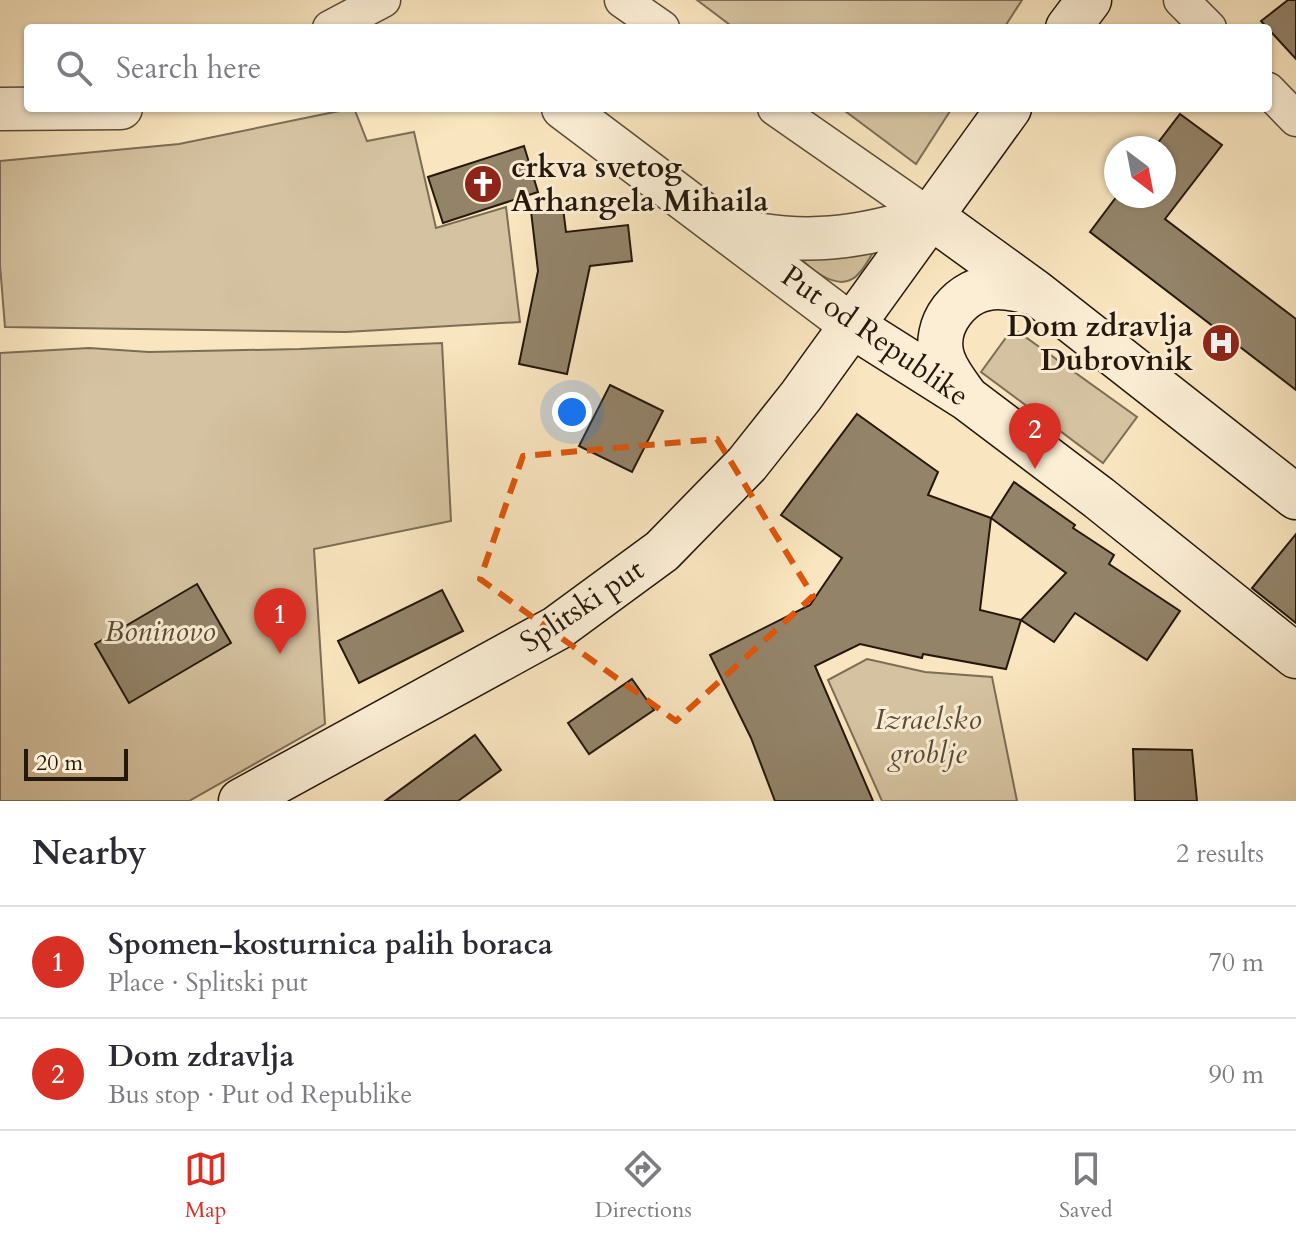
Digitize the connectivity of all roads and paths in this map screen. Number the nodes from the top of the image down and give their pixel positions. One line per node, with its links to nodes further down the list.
1 (383, 0): 5 (street)
2 (622, 0): 6 (street)
3 (1089, 0): 7 (main road)
4 (1181, 0): 8 (street)
5 (338, 24)
6 (656, 24)
7 (1071, 24)
8 (1205, 24)
9 (1272, 94): 17 (street)
10 (24, 97): 11 (street)
11 (0, 102)
12 (0, 109): 13 (street)
13 (24, 109)
14 (568, 112): 19 (street, Put od Republike)
15 (781, 112): 18 (street)
16 (1006, 112): 18 (main road, Splitski put)
17 (1296, 119)
18 (930, 216): 19 (street); 20 (main road); 21 (main road, Splitski put)
19 (722, 227): 21 (street, Put od Republike)
20 (1035, 292): 22 (main road); 23 (main road)
21 (851, 325): 22 (main road, Put od Republike); 25 (main road, Splitski put)
22 (968, 399): 24 (main road, Put od Republike)
23 (1296, 497)
24 (1296, 656)
25 (241, 801)

